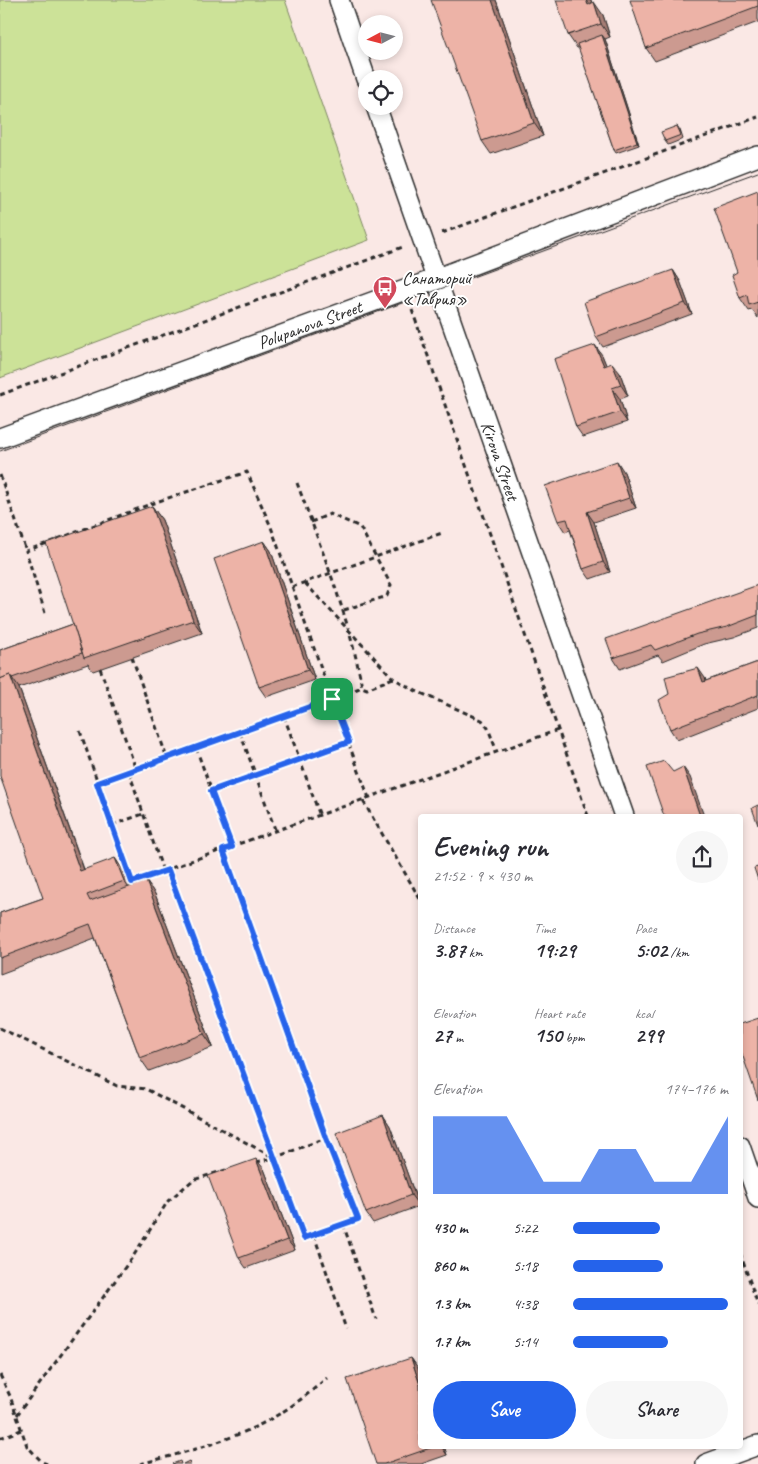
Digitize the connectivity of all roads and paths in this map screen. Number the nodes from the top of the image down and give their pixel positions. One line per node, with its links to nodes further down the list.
1 (339, 0): 2 (street)
2 (363, 70)
3 (379, 115): 6 (street, Kirova Street)
4 (758, 117): 6 (path)
5 (758, 156): 7 (street, Polupanova Street)
6 (423, 240): 7 (street, Kirova Street); 9 (path)
7 (435, 279): 10 (street, Polupanova Street); 46 (street, Kirova Street)
8 (411, 307): 29 (path)
9 (0, 395)
10 (0, 438)
11 (0, 475): 15 (path)
12 (297, 483): 13 (path)
13 (311, 522): 16 (path); 17 (path)
14 (442, 532): 16 (path)
15 (26, 551): 19 (path); 21 (path)
16 (377, 556): 17 (path); 20 (path)
17 (330, 574): 18 (path); 20 (path)
18 (305, 583): 19 (path); 22 (path)
19 (292, 587): 27 (path)
20 (341, 611): 22 (path)
21 (45, 613)
22 (346, 628): 25 (path); 26 (path)
23 (132, 657): 35 (path)
24 (100, 668): 37 (path)
25 (393, 678): 26 (path); 34 (path)
26 (362, 688): 27 (path)
27 (332, 699): 28 (path); 32 (path)
28 (284, 716): 31 (path); 36 (path)
29 (558, 730): 34 (path); 45 (path)
30 (80, 731): 40 (path)
31 (240, 732): 33 (path); 39 (path)
32 (349, 742): 36 (path); 42 (path)
33 (196, 748): 35 (path); 41 (path)
34 (497, 752): 42 (path)
35 (167, 758): 37 (path)
36 (300, 760): 39 (path); 47 (path)
37 (136, 769): 38 (path)
38 (129, 772): 40 (path); 44 (path)
39 (255, 776): 41 (path); 49 (path)
40 (97, 783): 48 (path)
41 (211, 791): 50 (path)
42 (369, 798): 43 (path)
43 (363, 801): 47 (path); 54 (path)
44 (143, 814): 48 (path); 53 (path)
45 (587, 814)
46 (623, 814)
47 (320, 816): 49 (path)
48 (112, 825): 53 (path)
49 (276, 832): 50 (path)
50 (232, 847): 51 (path)
51 (223, 850): 52 (path); 56 (path)
52 (168, 870): 53 (path); 58 (path)
53 (163, 871)
54 (418, 896)
55 (0, 1028): 58 (path)
56 (326, 1138): 58 (path); 62 (path)
57 (743, 1155): 61 (street)
58 (274, 1158): 59 (path); 63 (path)
59 (255, 1162)
60 (236, 1167): 70 (path)
61 (758, 1198)
62 (343, 1224): 63 (path); 66 (path)
63 (314, 1234): 67 (path)
64 (743, 1262): 65 (path)
65 (758, 1304)
66 (376, 1319)
67 (346, 1329)
68 (0, 1375): 70 (path)
69 (327, 1378): 75 (path)
70 (17, 1415): 71 (path)
71 (22, 1430): 72 (path); 74 (path)
72 (0, 1438)
73 (758, 1445): 76 (street)
74 (47, 1464)
75 (140, 1464)
76 (706, 1464)

